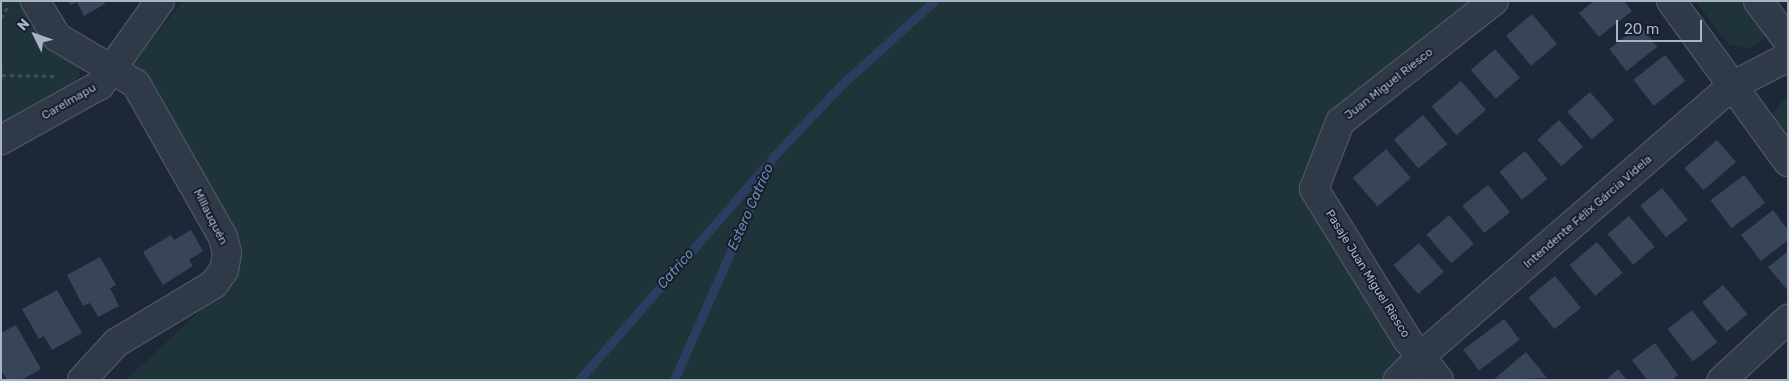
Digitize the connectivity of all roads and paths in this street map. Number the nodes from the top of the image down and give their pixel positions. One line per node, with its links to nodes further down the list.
1 (10, 1): 7 (path)
2 (35, 1): 11 (street, Millauquén)
3 (160, 1): 11 (street, Carelmapu)
4 (1494, 1): 16 (street, Juan Miguel Riesco)
5 (1671, 1): 13 (street)
6 (1758, 1): 8 (street)
7 (1, 18)
8 (1788, 41)
9 (1788, 57): 13 (street, Intendente Félix Gárcia Videla)
10 (1, 68): 12 (path)
11 (113, 68): 14 (street, Carelmapu); 19 (street, Millauquén)
12 (1, 82)
13 (1732, 86): 15 (street); 18 (street, Intendente Félix Gárcia Videla)
14 (1, 140)
15 (1788, 162)
16 (1314, 190): 18 (street, Pasaje Juan Miguel Riesco)
17 (1788, 319): 22 (street)
18 (1421, 356): 20 (street, Intendente Félix Gárcia Videla); 21 (street, Pasaje Juan Miguel Riesco)
19 (82, 380)
20 (1398, 380)
21 (1439, 380)
22 (1722, 380)

